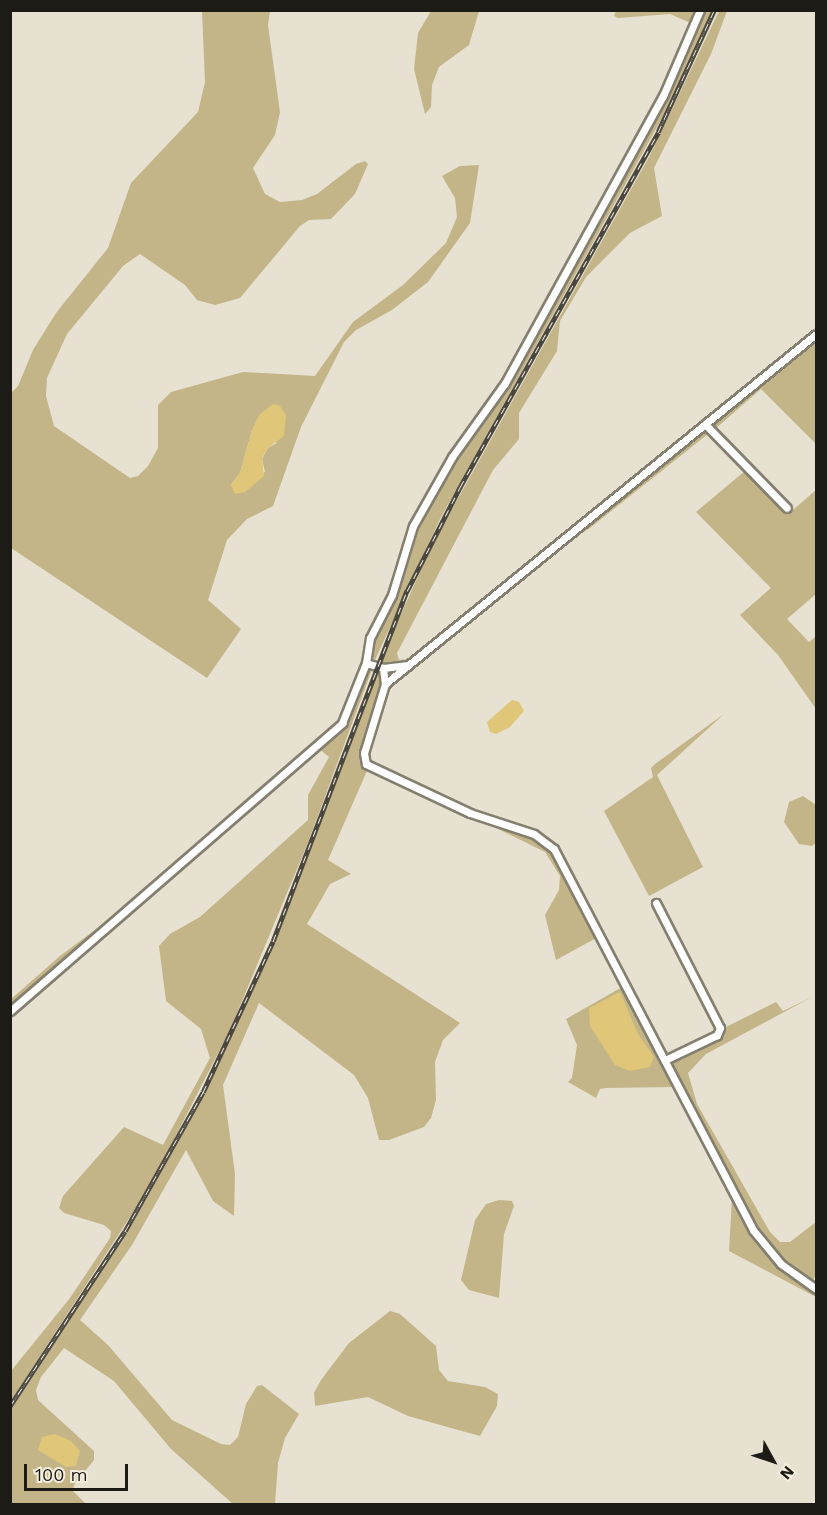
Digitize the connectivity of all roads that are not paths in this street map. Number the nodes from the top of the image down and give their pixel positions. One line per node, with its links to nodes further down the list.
1 (700, 10): 5 (street)
2 (816, 334): 3 (street)
3 (705, 424): 4 (street); 6 (street)
4 (787, 508)
5 (366, 663): 7 (street); 10 (street)
6 (406, 665): 7 (street); 8 (street)
7 (383, 668): 8 (street)
8 (385, 684): 11 (street)
9 (656, 903): 11 (street)
10 (10, 1011)
11 (665, 1060): 12 (street)
12 (816, 1288)

